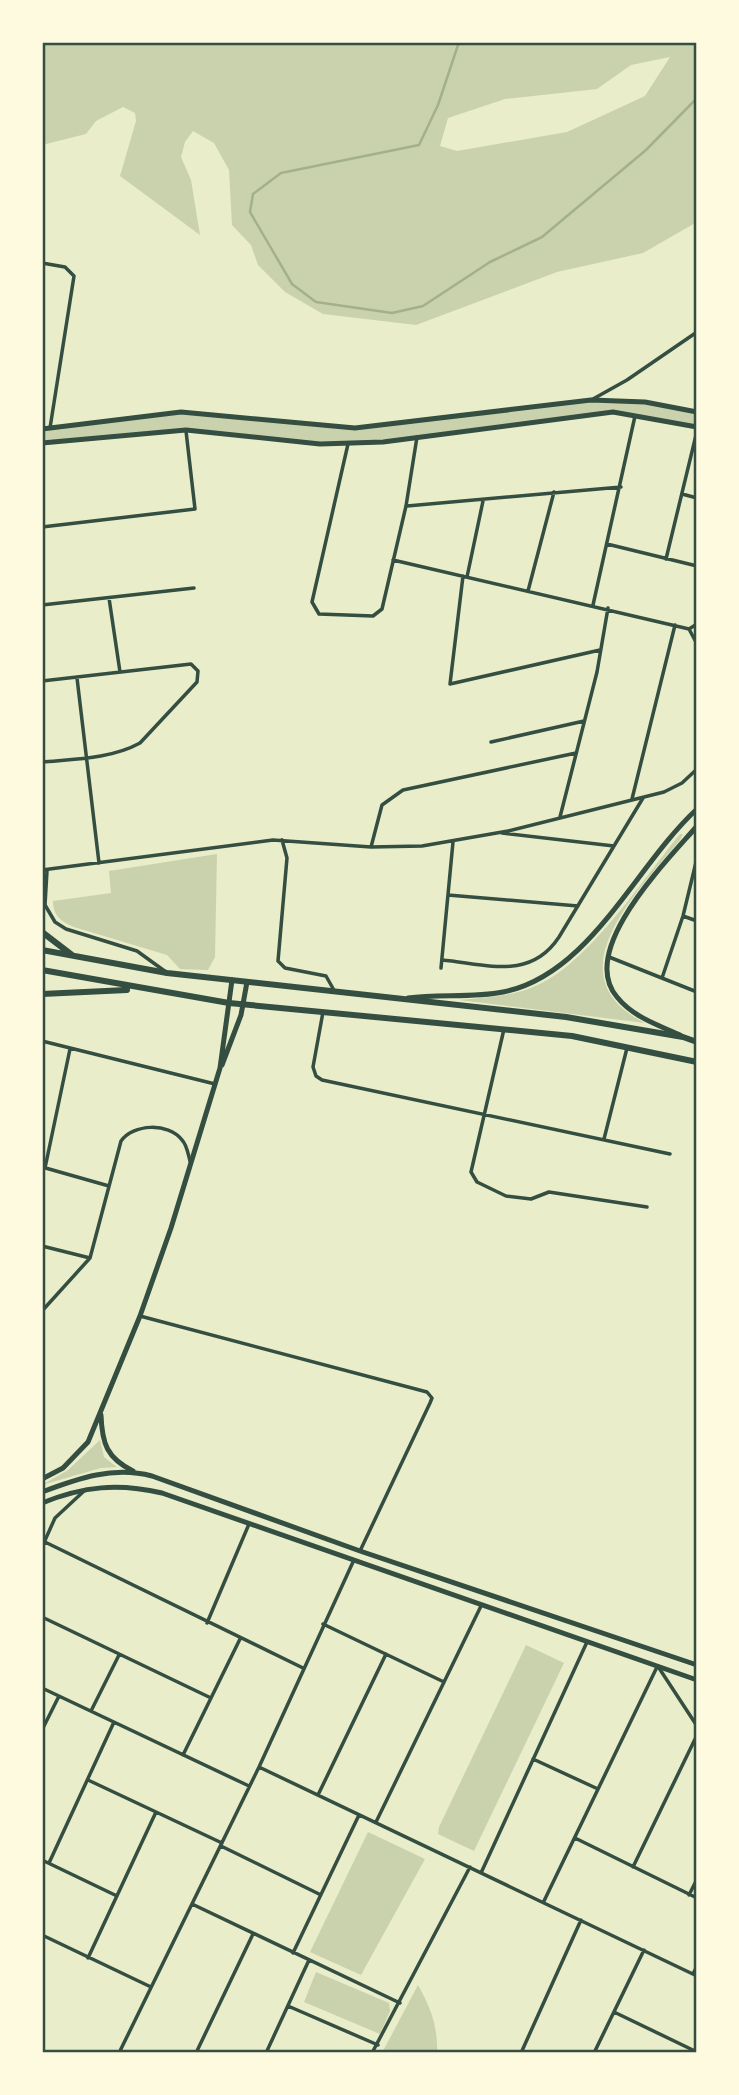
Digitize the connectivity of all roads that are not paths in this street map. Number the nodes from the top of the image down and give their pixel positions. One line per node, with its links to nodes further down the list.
1 (42, 263): 7 (street)
2 (695, 334): 3 (street)
3 (592, 400): 4 (main road); 6 (main road)
4 (697, 412)
5 (636, 414): 9 (main road); 11 (main road); 15 (street)
6 (90, 422): 7 (main road); 12 (main road)
7 (50, 428): 8 (main road)
8 (42, 429)
9 (697, 429): 17 (street)
10 (186, 430): 12 (main road); 14 (main road); 21 (street)
11 (418, 437): 14 (main road); 20 (street)
12 (92, 438): 13 (main road)
13 (42, 443)
14 (348, 444): 24 (street)
15 (621, 487): 16 (street); 22 (street)
16 (554, 491): 19 (street); 28 (street)
17 (681, 494): 18 (street); 23 (street)
18 (697, 498)
19 (483, 501): 20 (street); 26 (street)
20 (407, 506): 24 (street)
21 (42, 527)
22 (607, 544): 23 (street); 31 (street)
23 (666, 559): 25 (street)
24 (393, 560): 26 (street)
25 (697, 566)
26 (465, 577): 28 (street); 37 (street)
27 (194, 588): 29 (street)
28 (528, 591): 31 (street)
29 (109, 597): 30 (street); 38 (street)
30 (42, 605)
31 (593, 605): 32 (street)
32 (608, 608): 34 (street); 37 (street)
33 (697, 624): 35 (street)
34 (675, 625): 35 (street); 48 (street)
35 (689, 629): 36 (street)
36 (697, 644)
37 (600, 650): 41 (street)
38 (120, 672): 39 (street); 44 (street)
39 (77, 678): 40 (street); 44 (street)
40 (42, 681)
41 (584, 721): 42 (street); 43 (street)
42 (491, 742)
43 (576, 753): 50 (street); 56 (street)
44 (87, 758): 45 (street); 58 (street)
45 (42, 762)
46 (697, 769): 47 (street)
47 (643, 797): 48 (street); 55 (street)
48 (632, 799): 50 (street)
49 (697, 809): 79 (main road)
50 (560, 817): 52 (street)
51 (697, 826): 67 (main road)
52 (497, 833): 54 (street); 55 (street)
53 (282, 840): 56 (street); 58 (street); 76 (street)
54 (453, 842): 56 (street); 60 (street)
55 (614, 846): 61 (street)
56 (370, 847)
57 (697, 858): 62 (street)
58 (99, 863): 59 (street)
59 (45, 870): 71 (street)
60 (448, 895): 61 (street); 68 (street)
61 (578, 906): 68 (street)
62 (683, 916): 63 (street); 72 (street)
63 (697, 921)
64 (42, 932): 66 (highway)
65 (42, 950): 66 (highway)
66 (74, 957): 71 (highway)
67 (607, 957): 72 (street); 84 (main road)
68 (442, 960): 69 (street)
69 (441, 968)
70 (42, 970): 75 (highway)
71 (167, 973): 73 (highway)
72 (662, 978): 77 (street)
73 (232, 981): 74 (highway); 80 (main road)
74 (247, 982): 76 (highway); 81 (main road)
75 (143, 989): 78 (highway); 80 (highway)
76 (335, 992): 79 (highway)
77 (697, 992)
78 (42, 994)
79 (395, 999): 84 (highway)
80 (229, 1003): 81 (highway); 90 (main road)
81 (245, 1004): 82 (highway); 90 (main road)
82 (323, 1013): 83 (highway); 92 (street)
83 (504, 1028): 87 (highway); 92 (street)
84 (683, 1037): 86 (highway)
85 (42, 1041): 88 (street)
86 (697, 1042)
87 (627, 1046): 89 (highway); 93 (street)
88 (70, 1049): 91 (street); 96 (street)
89 (697, 1062)
90 (220, 1068): 91 (main road)
91 (215, 1084): 95 (main road)
92 (486, 1113): 93 (street); 98 (street)
93 (604, 1139): 94 (street)
94 (670, 1154)
95 (191, 1164): 97 (street); 102 (main road)
96 (44, 1168): 97 (street)
97 (109, 1186): 100 (street)
98 (647, 1207)
99 (42, 1246): 100 (street)
100 (90, 1258): 101 (street)
101 (42, 1311)
102 (140, 1316): 103 (main road); 112 (street)
103 (101, 1412): 104 (main road); 105 (main road)
104 (133, 1471): 107 (main road); 112 (main road)
105 (42, 1479)
106 (88, 1488): 108 (main road); 109 (main road); 110 (street)
107 (42, 1492)
108 (42, 1503)
109 (249, 1524): 113 (main road); 116 (street)
110 (45, 1542): 111 (street); 116 (street)
111 (42, 1547)
112 (360, 1551): 122 (main road)
113 (354, 1562): 114 (main road); 117 (street)
114 (481, 1606): 119 (main road); 126 (street)
115 (42, 1617): 121 (street)
116 (207, 1623): 118 (street)
117 (323, 1624): 120 (street); 124 (street)
118 (240, 1639): 124 (street); 129 (street)
119 (587, 1642): 123 (main road); 136 (street)
120 (386, 1654): 126 (street); 141 (street)
121 (119, 1655): 129 (street); 130 (street)
122 (697, 1665)
123 (658, 1666): 125 (main road); 132 (street); 140 (street)
124 (303, 1668): 137 (street)
125 (697, 1680)
126 (444, 1682): 144 (street)
127 (42, 1688): 128 (street)
128 (59, 1696): 130 (street); 133 (street)
129 (211, 1698): 135 (street)
130 (91, 1711): 131 (street)
131 (114, 1722): 135 (street); 138 (street)
132 (697, 1726)
133 (42, 1730)
134 (697, 1735): 150 (street)
135 (183, 1755): 139 (street)
136 (533, 1759): 140 (street); 151 (street)
137 (259, 1767): 139 (street); 141 (street)
138 (88, 1780): 142 (street); 148 (street)
139 (249, 1786): 146 (street)
140 (598, 1789): 145 (street)
141 (317, 1795): 143 (street)
142 (156, 1812): 146 (street); 155 (street)
143 (359, 1815): 144 (street); 153 (street)
144 (376, 1822): 149 (street)
145 (575, 1838): 150 (street); 157 (street)
146 (221, 1844): 153 (street); 158 (street)
147 (42, 1860): 148 (street)
148 (49, 1863): 155 (street)
149 (470, 1867): 151 (street); 169 (street)
150 (633, 1867): 154 (street)
151 (481, 1873): 157 (street)
152 (697, 1879): 154 (street)
153 (320, 1894): 163 (street)
154 (690, 1895): 156 (street)
155 (117, 1896): 164 (street)
156 (697, 1898)
157 (544, 1901): 159 (street)
158 (192, 1904): 160 (street); 168 (street)
159 (581, 1920): 162 (street); 178 (street)
160 (253, 1934): 163 (street); 175 (street)
161 (42, 1936): 164 (street)
162 (644, 1950): 167 (street); 171 (street)
163 (293, 1953): 165 (street)
164 (88, 1958): 168 (street)
165 (309, 1960): 169 (street); 170 (street)
166 (697, 1966): 167 (street)
167 (695, 1975)
168 (151, 1987): 174 (street)
169 (400, 2003): 172 (street)
170 (288, 2006): 172 (street); 176 (street)
171 (614, 2012): 173 (street); 179 (street)
172 (377, 2045): 177 (street)
173 (697, 2052)
174 (119, 2053)
175 (196, 2053)
176 (266, 2053)
177 (372, 2053)
178 (521, 2053)
179 (594, 2053)

